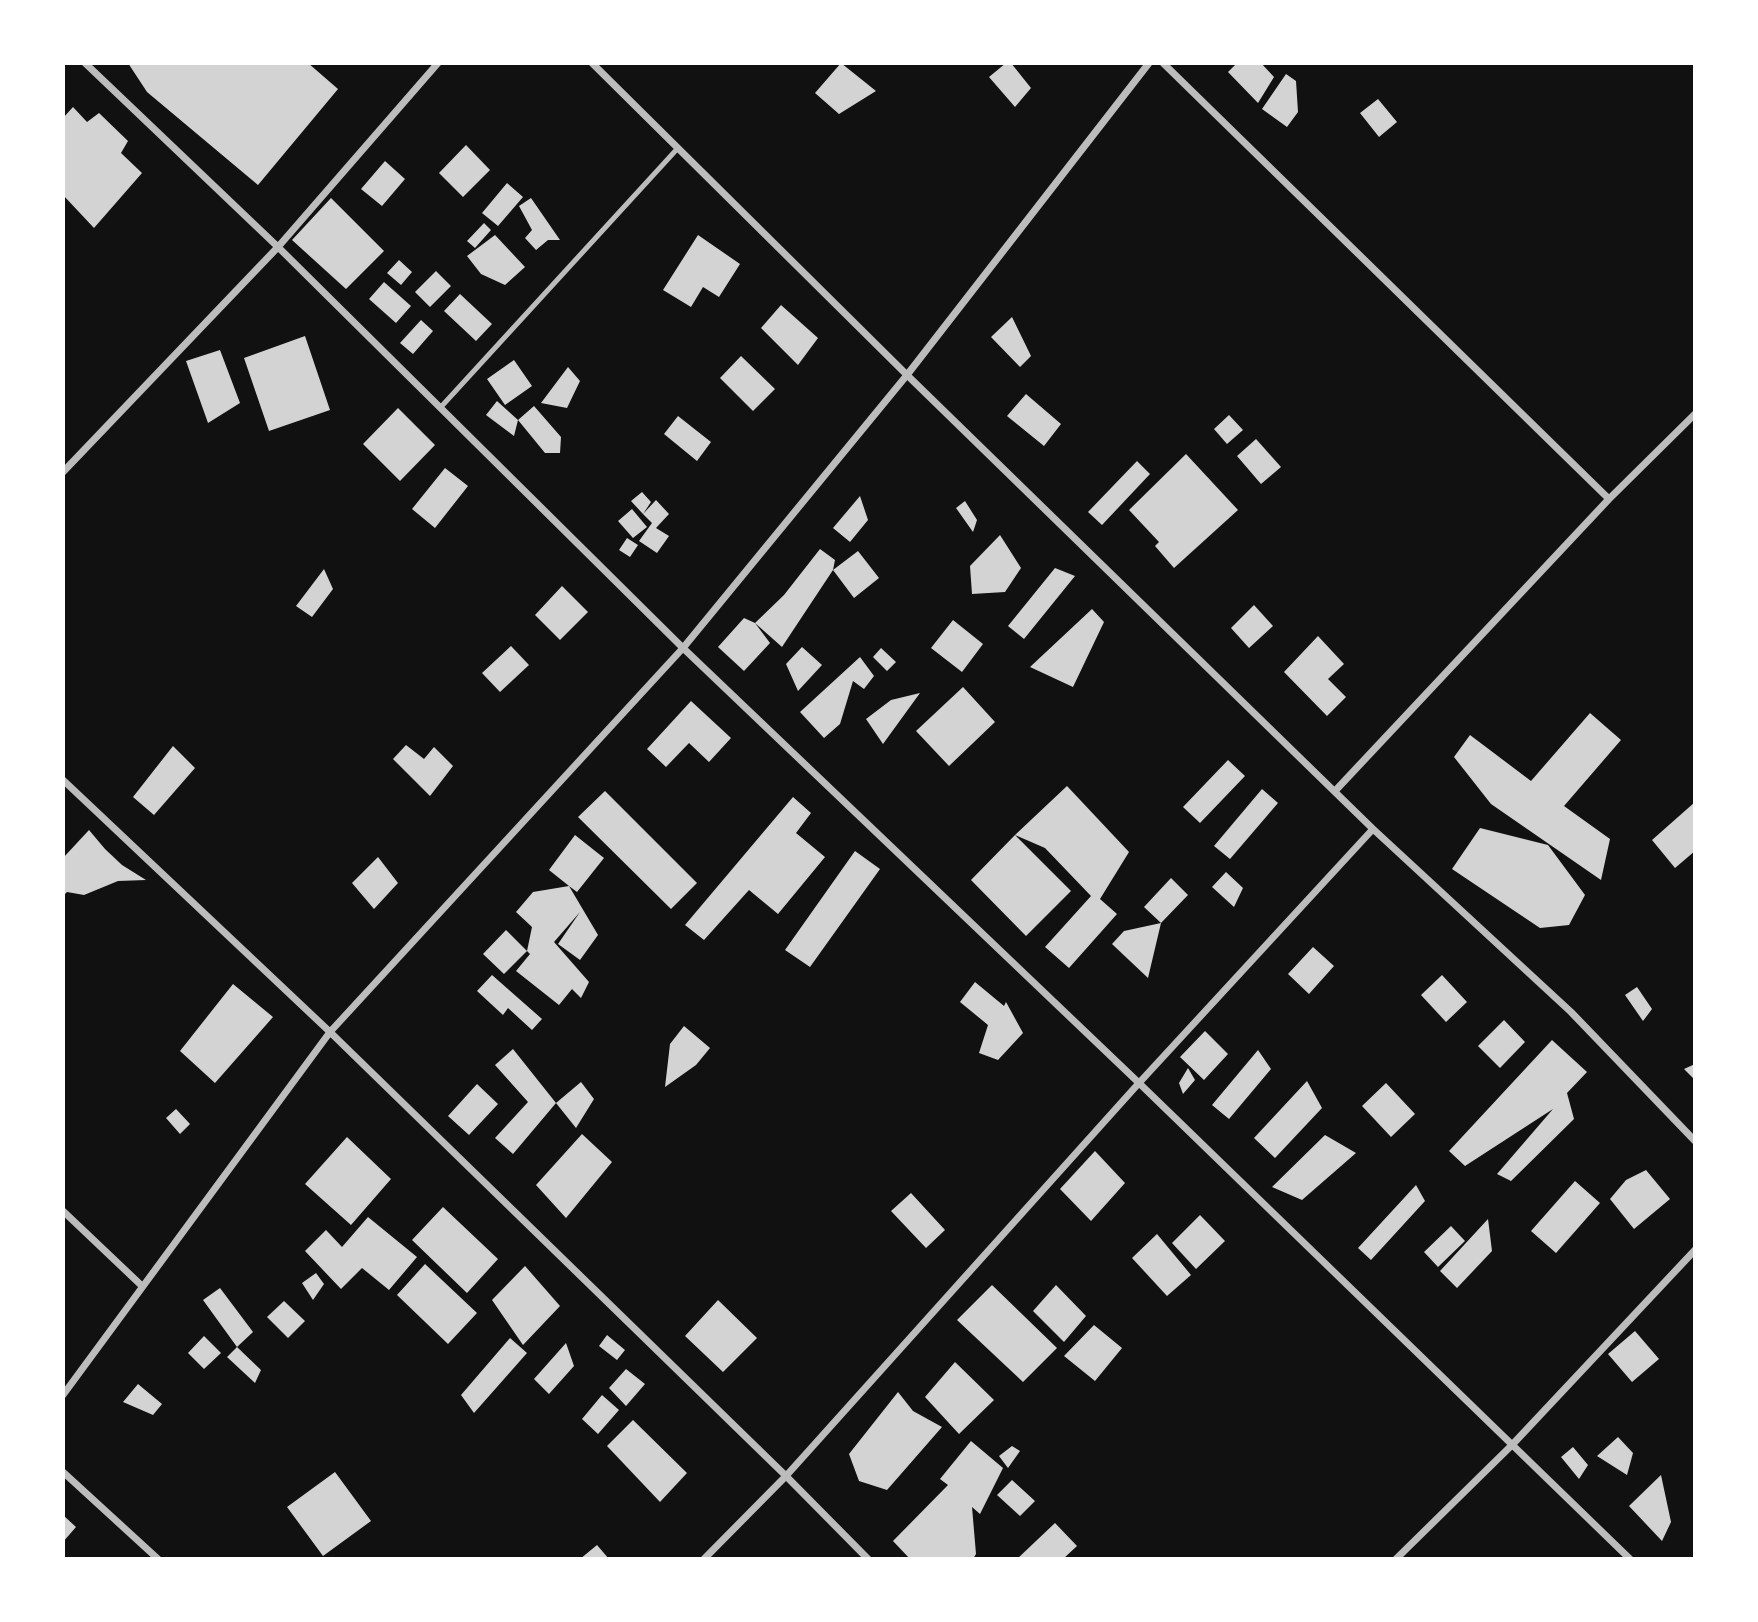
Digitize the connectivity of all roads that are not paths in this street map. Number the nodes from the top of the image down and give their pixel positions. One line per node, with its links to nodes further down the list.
1 (85, 63): 7 (street)
2 (438, 63): 7 (street)
3 (592, 63): 6 (street)
4 (1149, 63): 8 (street)
5 (1163, 63): 12 (street)
6 (678, 148): 8 (street); 9 (lane)
7 (278, 247): 9 (street); 11 (street)
8 (907, 375): 13 (street); 15 (street)
9 (440, 408): 13 (street)
10 (1695, 414): 12 (street)
11 (63, 472)
12 (1609, 499): 15 (street)
13 (684, 648): 17 (street); 18 (street)
14 (63, 780): 17 (street)
15 (1335, 791): 16 (street)
16 (1373, 830): 18 (street); 19 (street)
17 (330, 1032): 22 (street); 26 (street)
18 (1139, 1083): 24 (street); 26 (street)
19 (1695, 1141)
20 (63, 1211): 22 (street)
21 (1695, 1250): 24 (street)
22 (142, 1286): 23 (street)
23 (63, 1395)
24 (1512, 1445): 30 (street); 31 (street)
25 (63, 1472): 27 (street)
26 (786, 1476): 28 (street); 29 (street)
27 (158, 1559)
28 (704, 1559)
29 (868, 1559)
30 (1396, 1559)
31 (1630, 1559)

